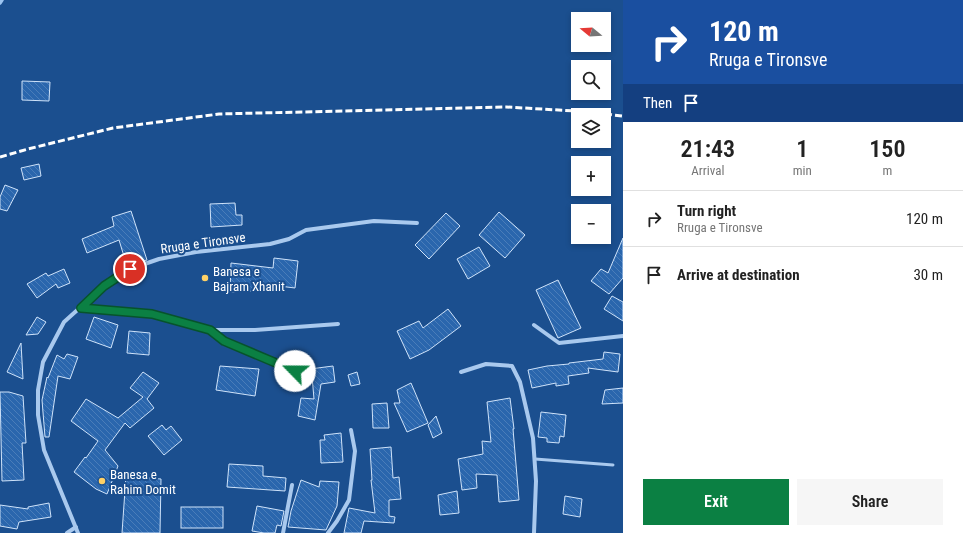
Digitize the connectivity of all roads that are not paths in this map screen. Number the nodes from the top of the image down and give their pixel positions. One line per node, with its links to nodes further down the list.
1 (417, 223): 2 (street, Rruga e Tironsve)
2 (81, 308): 5 (street); 13 (street, Rruga e Tironsve)
3 (338, 324): 5 (street)
4 (534, 325): 6 (street)
5 (210, 330): 8 (lane)
6 (623, 336)
7 (461, 372): 10 (street)
8 (309, 377)
9 (351, 430): 17 (street)
10 (535, 459): 11 (lane); 18 (street)
11 (613, 465)
12 (292, 485): 16 (street)
13 (76, 527): 14 (street); 15 (street, Rruga e Tironsve)
14 (67, 533)
15 (78, 533)
16 (283, 533)
17 (328, 533)
18 (534, 533)

